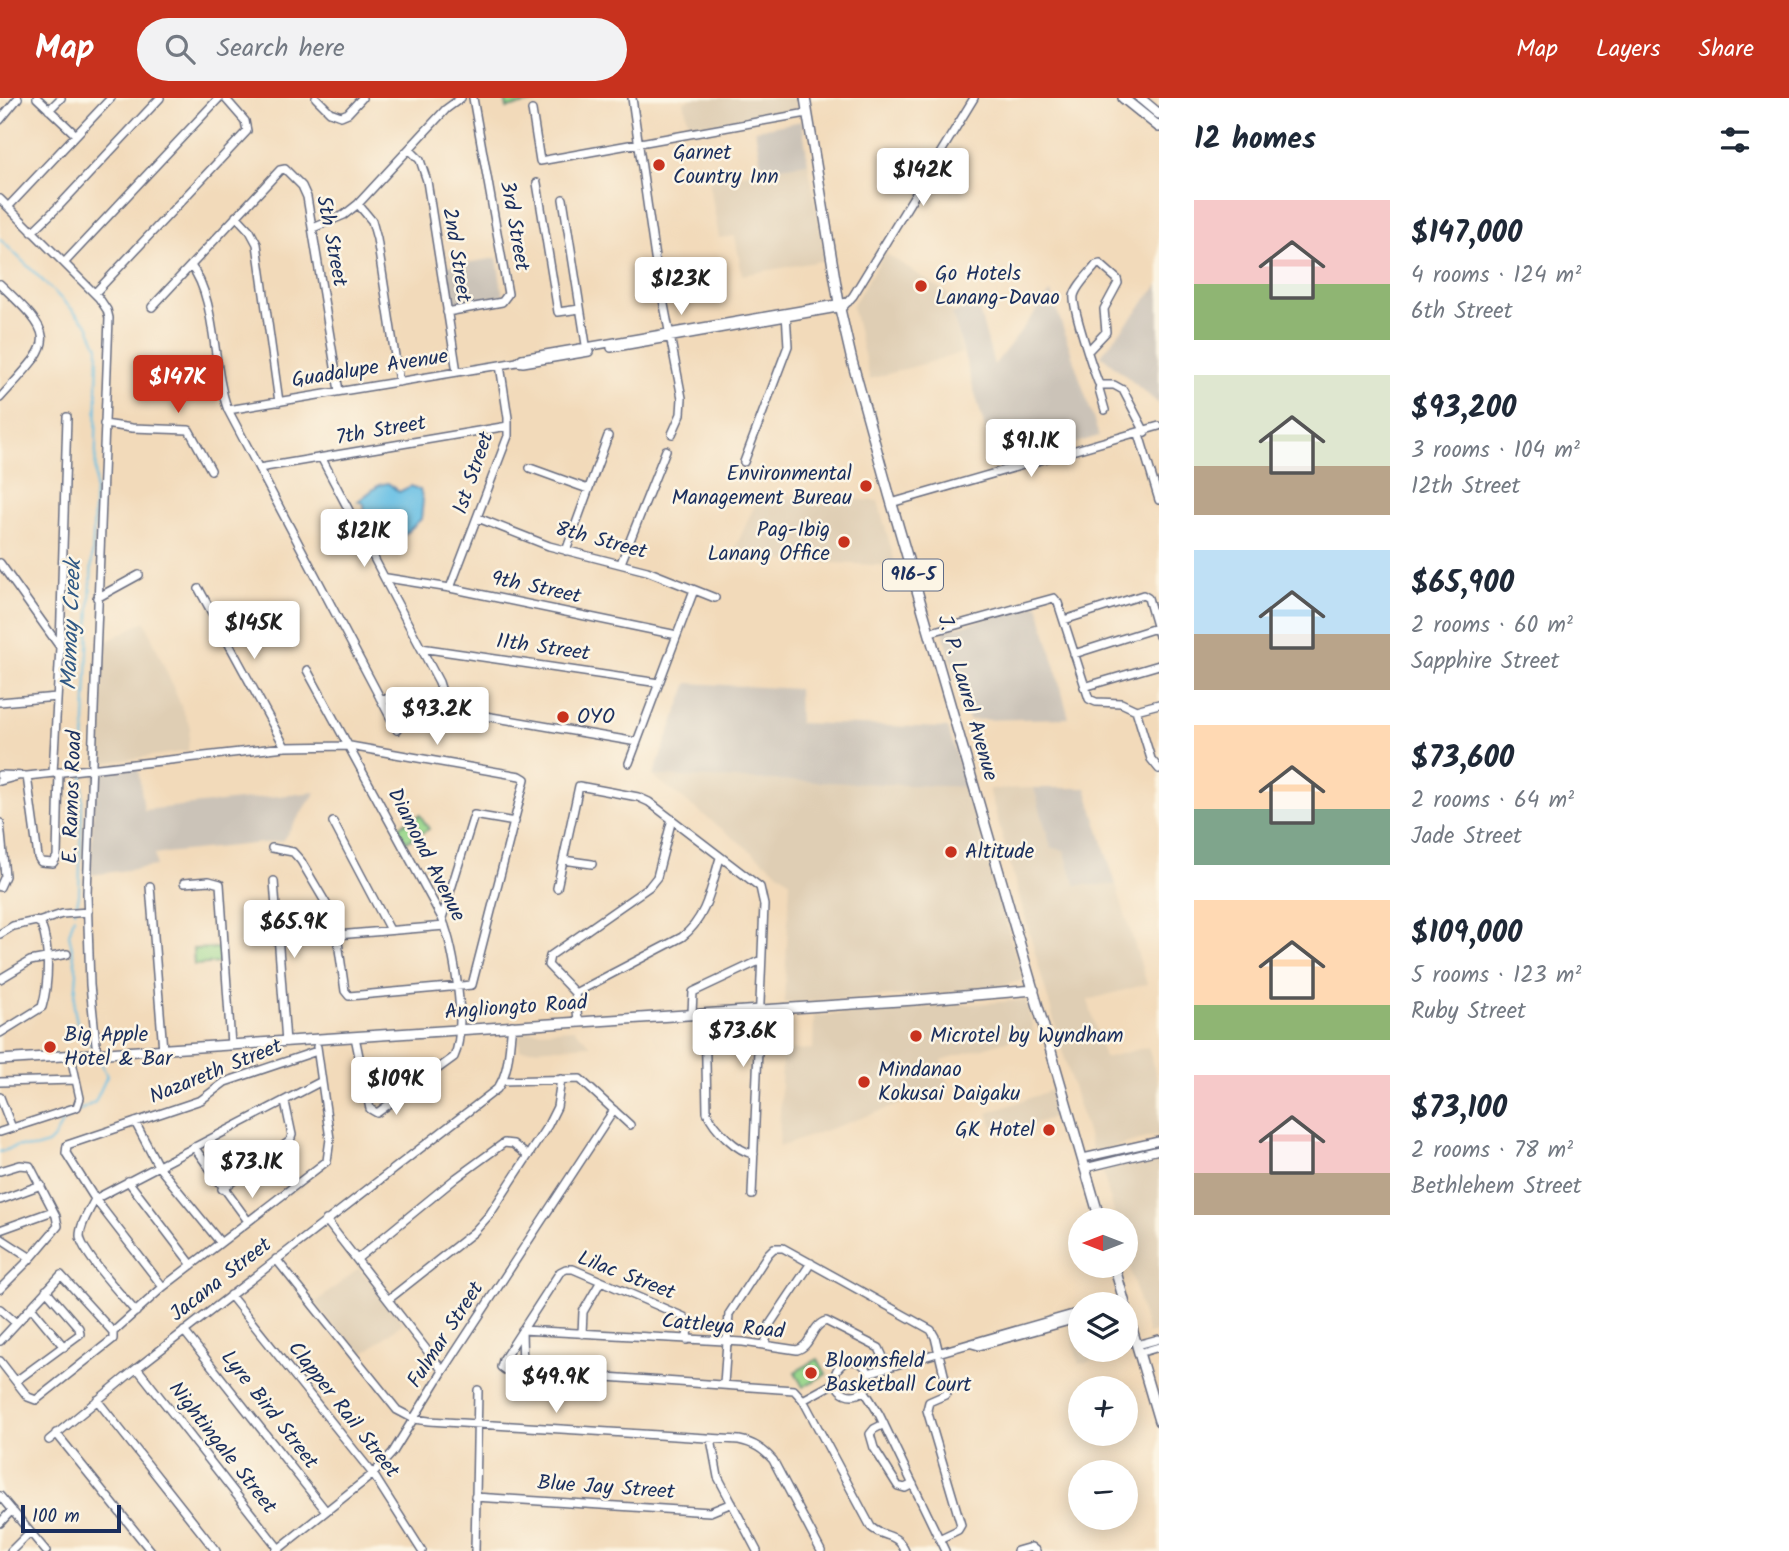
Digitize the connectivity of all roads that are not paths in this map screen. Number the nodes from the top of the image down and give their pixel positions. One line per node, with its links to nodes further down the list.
1 (18, 98): 21 (street)
2 (37, 98): 17 (street)
3 (61, 98): 17 (street)
4 (111, 98): 23 (street)
5 (160, 98): 33 (street)
6 (219, 98): 34 (street)
7 (225, 98): 37 (street)
8 (316, 98): 9 (street)
9 (362, 98)
10 (461, 98): 25 (street)
11 (473, 98): 41 (street, 3rd Street)
12 (632, 98): 24 (street)
13 (805, 98): 19 (main road, J. P. Laurel Avenue / 916-5)
14 (974, 98): 38 (street)
15 (1123, 98): 22 (main road)
16 (1140, 98): 20 (main road)
17 (50, 110): 23 (street)
18 (532, 110): 24 (street)
19 (807, 113): 24 (street); 38 (main road, J. P. Laurel Avenue / 916-5)
20 (1159, 114)
21 (0, 120)
22 (1159, 127)
23 (76, 135): 30 (street)
24 (639, 144): 43 (street)
25 (409, 149): 29 (street); 41 (street, 2nd Street)
26 (537, 183): 40 (street)
27 (563, 199): 40 (street)
28 (0, 200): 30 (street)
29 (358, 204): 32 (street); 48 (street)
30 (8, 206): 33 (street)
31 (236, 216): 32 (street, 5th Street); 35 (street, 5th Street); 52 (street)
32 (313, 228): 50 (street, 5th Street)
33 (32, 232): 34 (street)
34 (65, 262): 37 (street)
35 (191, 266): 39 (street, 5th Street); 53 (street)
36 (0, 284): 51 (street)
37 (95, 293): 56 (street, E. Ramos Road)
38 (842, 305): 42 (street, Guadalupe Avenue); 72 (main road, J. P. Laurel Avenue / 916-5)
39 (152, 307)
40 (580, 309): 44 (street)
41 (447, 312): 47 (street, 2nd Street)
42 (786, 315): 43 (street, Guadalupe Avenue); 64 (street)
43 (669, 336): 44 (street, Guadalupe Avenue); 60 (street)
44 (587, 350): 46 (street, Guadalupe Avenue)
45 (1088, 351): 45 (street); 49 (street)
46 (500, 365): 47 (street, Guadalupe Avenue); 57 (street, 1st Street)
47 (457, 372): 48 (street, Guadalupe Avenue)
48 (399, 382): 50 (street, Guadalupe Avenue)
49 (1100, 385): 54 (street); 59 (street)
50 (340, 391): 52 (street, Guadalupe Avenue)
51 (0, 398)
52 (279, 402): 53 (street, Guadalupe Avenue)
53 (228, 410): 65 (street)
54 (1104, 410)
55 (67, 417): 88 (street)
56 (104, 424): 68 (street); 82 (street, E. Ramos Road)
57 (508, 426): 63 (street, 7th Street); 73 (street, 1st Street)
58 (1159, 426): 59 (street)
59 (1142, 433): 69 (street); 72 (street)
60 (672, 434)
61 (608, 436): 70 (street)
62 (666, 450): 76 (street)
63 (322, 459): 65 (street, 7th Street); 78 (street)
64 (744, 462)
65 (259, 468): 96 (street)
66 (530, 468): 70 (street)
67 (1159, 469): 69 (street)
68 (211, 470)
69 (1150, 471): 71 (street)
70 (588, 489): 74 (street)
71 (1159, 500)
72 (891, 503): 85 (main road, J. P. Laurel Avenue / 916-5)
73 (478, 518): 74 (street, 8th Street); 79 (street, 1st Street)
74 (566, 551): 76 (street, 8th Street)
75 (0, 563): 88 (street)
76 (621, 563): 81 (street, 8th Street)
77 (139, 575): 82 (street)
78 (387, 580): 79 (street, 9th Street); 89 (street)
79 (450, 588): 87 (street, 9th Street)
80 (199, 589): 104 (street)
81 (694, 590): 83 (street, 8th Street); 87 (street)
82 (97, 598): 106 (street, E. Ramos Road)
83 (715, 598)
84 (1064, 620): 85 (street); 86 (street); 90 (street)
85 (930, 632): 137 (main road, J. P. Laurel Avenue / 916-5)
86 (1158, 632): 90 (street)
87 (677, 635): 93 (street)
88 (60, 647): 95 (street)
89 (421, 648): 93 (street, 11th Street); 99 (street)
90 (1074, 654): 94 (street)
91 (1159, 665): 94 (street)
92 (307, 670): 103 (street, Diamond Avenue)
93 (659, 683): 102 (street)
94 (1084, 687): 100 (street)
95 (57, 697): 97 (street); 108 (street)
96 (380, 698): 99 (street); 101 (street)
97 (0, 702)
98 (1159, 704): 100 (street)
99 (442, 708): 102 (street)
100 (1136, 710): 107 (street)
101 (397, 730)
102 (637, 742): 105 (street)
103 (350, 746): 104 (street); 115 (street); 128 (street, Diamond Avenue)
104 (285, 747): 106 (street)
105 (629, 763)
106 (85, 769): 108 (street); 126 (street, E. Ramos Road)
107 (1159, 769)
108 (56, 773): 111 (street); 111 (street)
109 (0, 775): 110 (street)
110 (18, 776): 111 (street); 112 (street)
111 (27, 776)
112 (0, 781)
113 (672, 819): 118 (street); 119 (street); 138 (street)
114 (333, 822): 129 (street)
115 (515, 822): 128 (street); 136 (street)
116 (0, 823): 123 (street)
117 (272, 848): 131 (street)
118 (720, 859): 134 (street); 138 (street)
119 (563, 860): 120 (street); 125 (street)
120 (592, 864)
121 (274, 881): 148 (street)
122 (184, 883): 149 (street)
123 (2, 884)
124 (150, 886): 150 (street)
125 (556, 888)
126 (88, 912): 127 (street); 152 (street, E. Ramos Road)
127 (37, 922): 130 (street); 133 (street)
128 (444, 922): 129 (street); 136 (street, Diamond Avenue)
129 (390, 930): 131 (street)
130 (0, 934)
131 (337, 935): 136 (street)
132 (67, 954): 133 (street)
133 (46, 958): 135 (street); 145 (street)
134 (761, 960): 139 (street); 140 (street)
135 (0, 979)
136 (457, 988): 144 (street, Diamond Avenue)
137 (1034, 990): 139 (main road, Angliongto Road); 172 (main road, J. P. Laurel Avenue / 916-5)
138 (575, 993): 142 (street)
139 (760, 1009): 141 (main road, Angliongto Road); 170 (street)
140 (692, 1013): 141 (main road, Angliongto Road); 142 (main road, Angliongto Road)
141 (705, 1013): 170 (street)
142 (579, 1020): 143 (main road, Angliongto Road)
143 (512, 1025): 144 (main road, Angliongto Road); 157 (street)
144 (459, 1030): 146 (main road, Angliongto Road); 146 (street, Diamond Avenue)
145 (0, 1033)
146 (355, 1037): 147 (main road, Angliongto Road)
147 (316, 1040): 148 (main road, Angliongto Road); 151 (street)
148 (286, 1042): 149 (main road, Angliongto Road)
149 (231, 1045): 150 (main road, Angliongto Road)
150 (163, 1050): 152 (main road, Angliongto Road)
151 (317, 1051): 159 (street); 163 (street, Nazareth Street)
152 (97, 1054): 153 (main road, Angliongto Road)
153 (71, 1056): 154 (main road, Angliongto Road); 156 (street)
154 (0, 1060)
155 (561, 1079): 157 (street); 162 (street); 171 (street)
156 (76, 1080): 158 (street); 165 (street)
157 (502, 1081): 183 (street, Jacana Street)
158 (0, 1082)
159 (320, 1082): 161 (street); 184 (street)
160 (0, 1097): 165 (street)
161 (285, 1102): 168 (street); 177 (street)
162 (614, 1110): 164 (street); 221 (street, Fulmar Street)
163 (135, 1122): 173 (street); 179 (street, Nazareth Street)
164 (630, 1125)
165 (12, 1128): 166 (street)
166 (0, 1132)
167 (1159, 1141): 172 (street)
168 (194, 1147): 173 (street); 177 (street)
169 (1159, 1150): 172 (street)
170 (754, 1154): 178 (street)
171 (528, 1156): 190 (street); 199 (street)
172 (1084, 1163): 181 (main road, J. P. Laurel Avenue / 916-5)
173 (158, 1166): 175 (street); 187 (street)
174 (0, 1171): 176 (street)
175 (128, 1181): 179 (street); 192 (street)
176 (41, 1185): 180 (street); 182 (street)
177 (222, 1188): 184 (street)
178 (752, 1195)
179 (94, 1199): 195 (street); 202 (street)
180 (0, 1200)
181 (1097, 1208)
182 (54, 1213): 185 (street); 188 (street)
183 (326, 1220): 189 (street, Jacana Street); 190 (street)
184 (248, 1221): 187 (street)
185 (0, 1230)
186 (0, 1238): 188 (street)
187 (220, 1242): 192 (street)
188 (31, 1258): 193 (street)
189 (276, 1259): 198 (street, Jacana Street); 231 (street)
190 (357, 1259): 199 (street)
191 (811, 1263): 212 (street); 213 (street); 217 (street)
192 (192, 1265): 195 (street)
193 (4, 1278): 196 (street)
194 (601, 1281): 206 (street, Lilac Street); 208 (street); 210 (street, Lilac Street)
195 (163, 1287): 202 (street)
196 (0, 1289)
197 (46, 1290): 200 (street); 207 (street); 214 (street)
198 (230, 1295): 205 (street, Jacana Street); 238 (street, Clapper Rail Street)
199 (389, 1299): 221 (street)
200 (31, 1307): 204 (street); 214 (street)
201 (0, 1309): 204 (street)
202 (136, 1312): 207 (street)
203 (1068, 1319): 217 (street)
204 (16, 1323): 211 (street)
205 (184, 1331): 219 (street, Jacana Street); 244 (street, Lyre Bird Street)
206 (522, 1331): 208 (street, Cattleya Road); 222 (street); 222 (street, Lilac Street)
207 (113, 1332): 224 (street)
208 (582, 1334): 210 (street, Cattleya Road)
209 (1159, 1339): 216 (street)
210 (687, 1340): 212 (street, Cattleya Road)
211 (0, 1341)
212 (727, 1341): 213 (street, Cattleya Road); 226 (street)
213 (765, 1344): 220 (street, Cattleya Road)
214 (64, 1347): 224 (street)
215 (1159, 1347): 216 (street)
216 (1138, 1349): 232 (main road)
217 (939, 1353): 220 (street); 247 (street)
218 (0, 1360): 224 (street)
219 (137, 1368): 229 (street, Jacana Street); 248 (street, Nightingale Street)
220 (888, 1368): 223 (street)
221 (443, 1371): 231 (street, Fulmar Street)
222 (523, 1371): 226 (street)
223 (868, 1373): 225 (street); 228 (street)
224 (16, 1381)
225 (835, 1382): 228 (street); 230 (street)
226 (724, 1384): 230 (street)
227 (478, 1390): 233 (street)
228 (864, 1390): 234 (street)
229 (97, 1399): 235 (street, Jacana Street); 252 (street)
230 (803, 1399): 257 (street)
231 (414, 1419): 233 (street); 238 (street, Fulmar Street)
232 (1159, 1421)
233 (477, 1424): 236 (street); 241 (street)
234 (884, 1424): 239 (street); 239 (street)
235 (56, 1433): 237 (street, Jacana Street); 251 (street)
236 (711, 1439): 242 (street); 256 (street)
237 (49, 1440)
238 (373, 1474): 244 (street, Fulmar Street); 253 (street, Clapper Rail Street)
239 (913, 1484): 247 (street)
240 (0, 1496): 243 (street)
241 (475, 1497): 242 (street, Blue Jay Street); 254 (street)
242 (732, 1503): 255 (street)
243 (12, 1510): 245 (street); 246 (street)
244 (326, 1511): 248 (street, Fulmar Street)
245 (0, 1523)
246 (30, 1532): 249 (street); 250 (street)
247 (939, 1539): 258 (street)
248 (278, 1550)
249 (11, 1551)
250 (46, 1551)
251 (151, 1551)
252 (216, 1551)
253 (422, 1551)
254 (475, 1551)
255 (757, 1551)
256 (821, 1551)
257 (905, 1551)
258 (945, 1551)
259 (1017, 1551): 260 (street)
260 (1036, 1551)

